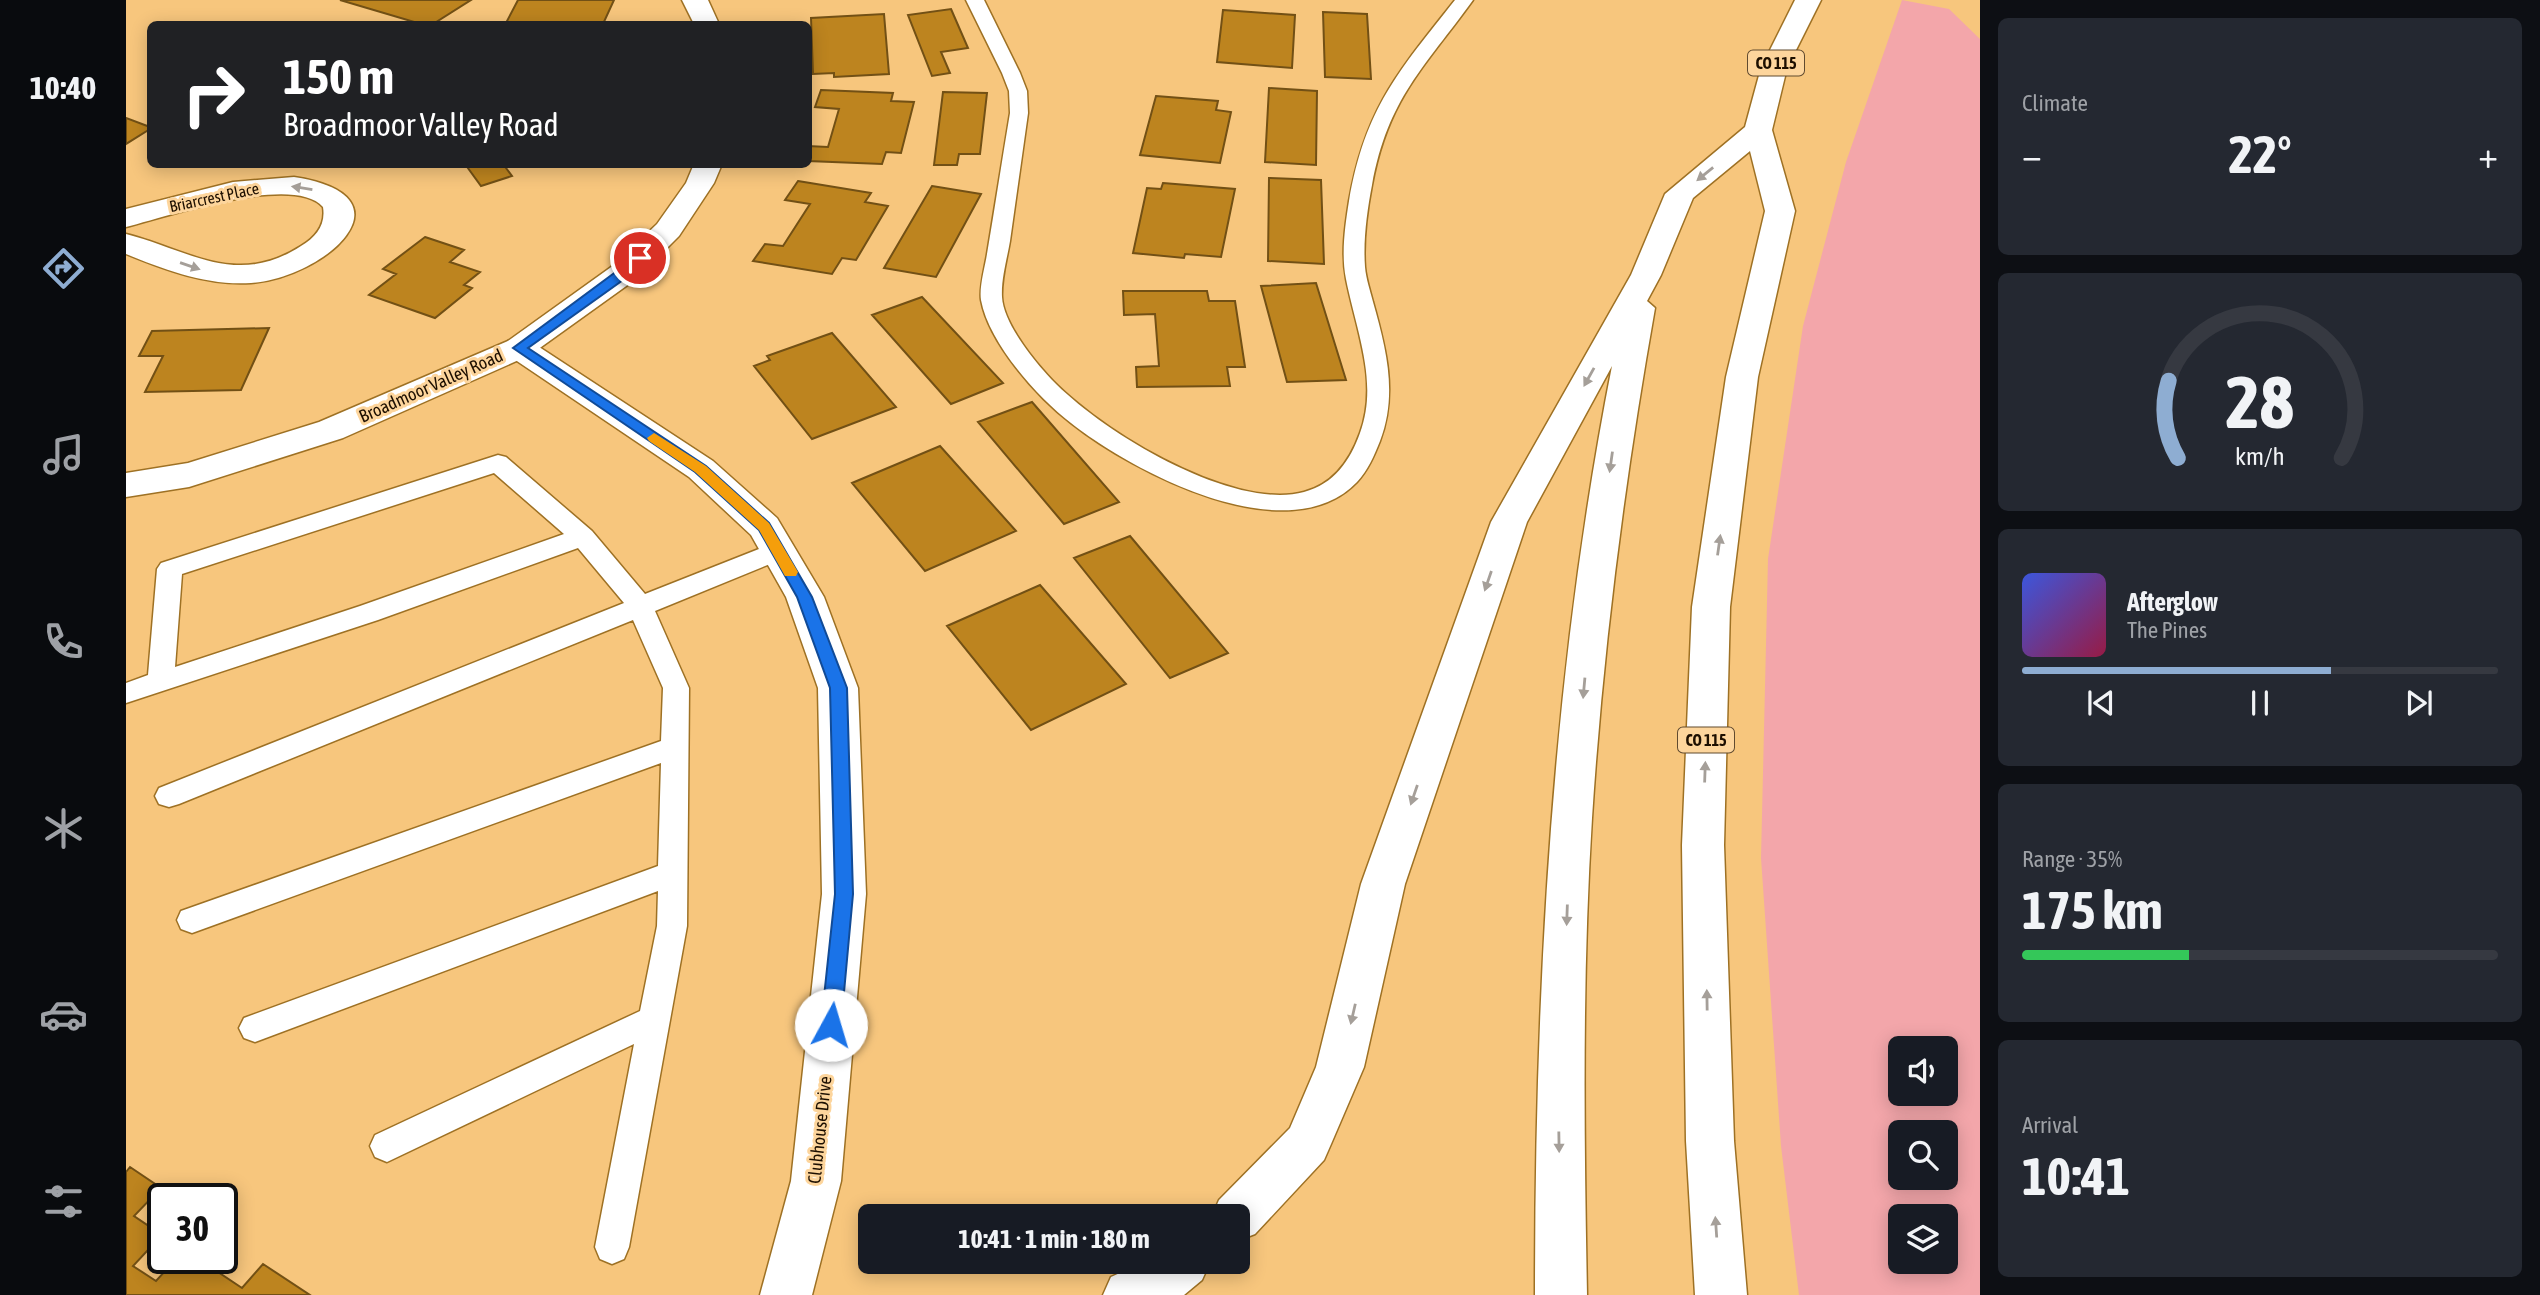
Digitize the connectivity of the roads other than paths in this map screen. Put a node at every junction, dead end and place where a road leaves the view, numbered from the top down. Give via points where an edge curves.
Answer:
1 (695, 0) edge
2 (975, 0) edge
3 (1464, 0) edge
4 (1808, 0) edge
5 (705, 21) edge
6 (1758, 130) junction
7 (706, 168) edge
8 (126, 218) edge
9 (126, 243) edge
10 (1646, 275) junction
11 (519, 348) junction
12 (126, 485) edge
13 (583, 537) junction
14 (779, 551) junction
15 (640, 605) junction
16 (161, 682) junction
17 (126, 693) edge
18 (675, 747) junction
19 (169, 796) dead end
20 (673, 873) junction
21 (192, 920) dead end
22 (654, 1019) junction
23 (255, 1028) dead end
24 (387, 1146) dead end
25 (1249, 1204) edge
26 (611, 1247) dead end
27 (1170, 1274) edge
28 (786, 1295) edge
29 (1129, 1295) edge
30 (1561, 1295) edge
31 (1721, 1295) edge

1 - 5 main road
2 - 3 lane via 1018,92 1019,113 991,298 998,323 1017,353 1062,404 1115,445 1222,491 1283,504 1313,499 1337,488 1363,456 1379,415 1380,382 1355,268 1361,185 1384,110
4 - 6 main road, CO 115 via 1774,68
6 -> 10 main road via 1680,194
31 -> 6 main road, CO 115 via 1710,1142 1703,845 1711,607 1742,377 1780,211
7 - 11 main road, Broadmoor Valley Road via 668,230 625,272
9 -> 8 main road, Briarcrest Place via 204,271 257,274 309,256 338,226 339,211 333,199 319,191 274,185 237,189
10 -> 25 main road via 1509,522 1383,884 1336,1078 1307,1144
10 -> 30 main road via 1596,569 1572,819 1559,1112
11 - 12 main road, Broadmoor Valley Road via 331,430 189,475
11 - 14 main road, Clubhouse Drive via 701,469 764,527
13 - 15 lane
13 - 16 lane
13 - 16 lane via 498,463 170,569
14 - 15 lane
14 - 28 main road, Clubhouse Drive via 805,597 838,688 844,894 816,1181
15 - 18 lane via 676,688
15 - 19 lane
16 - 17 lane
18 - 20 lane
18 - 21 lane
20 - 22 lane via 672,926
20 - 23 lane
22 - 24 lane
22 - 26 lane
27 - 29 main road

